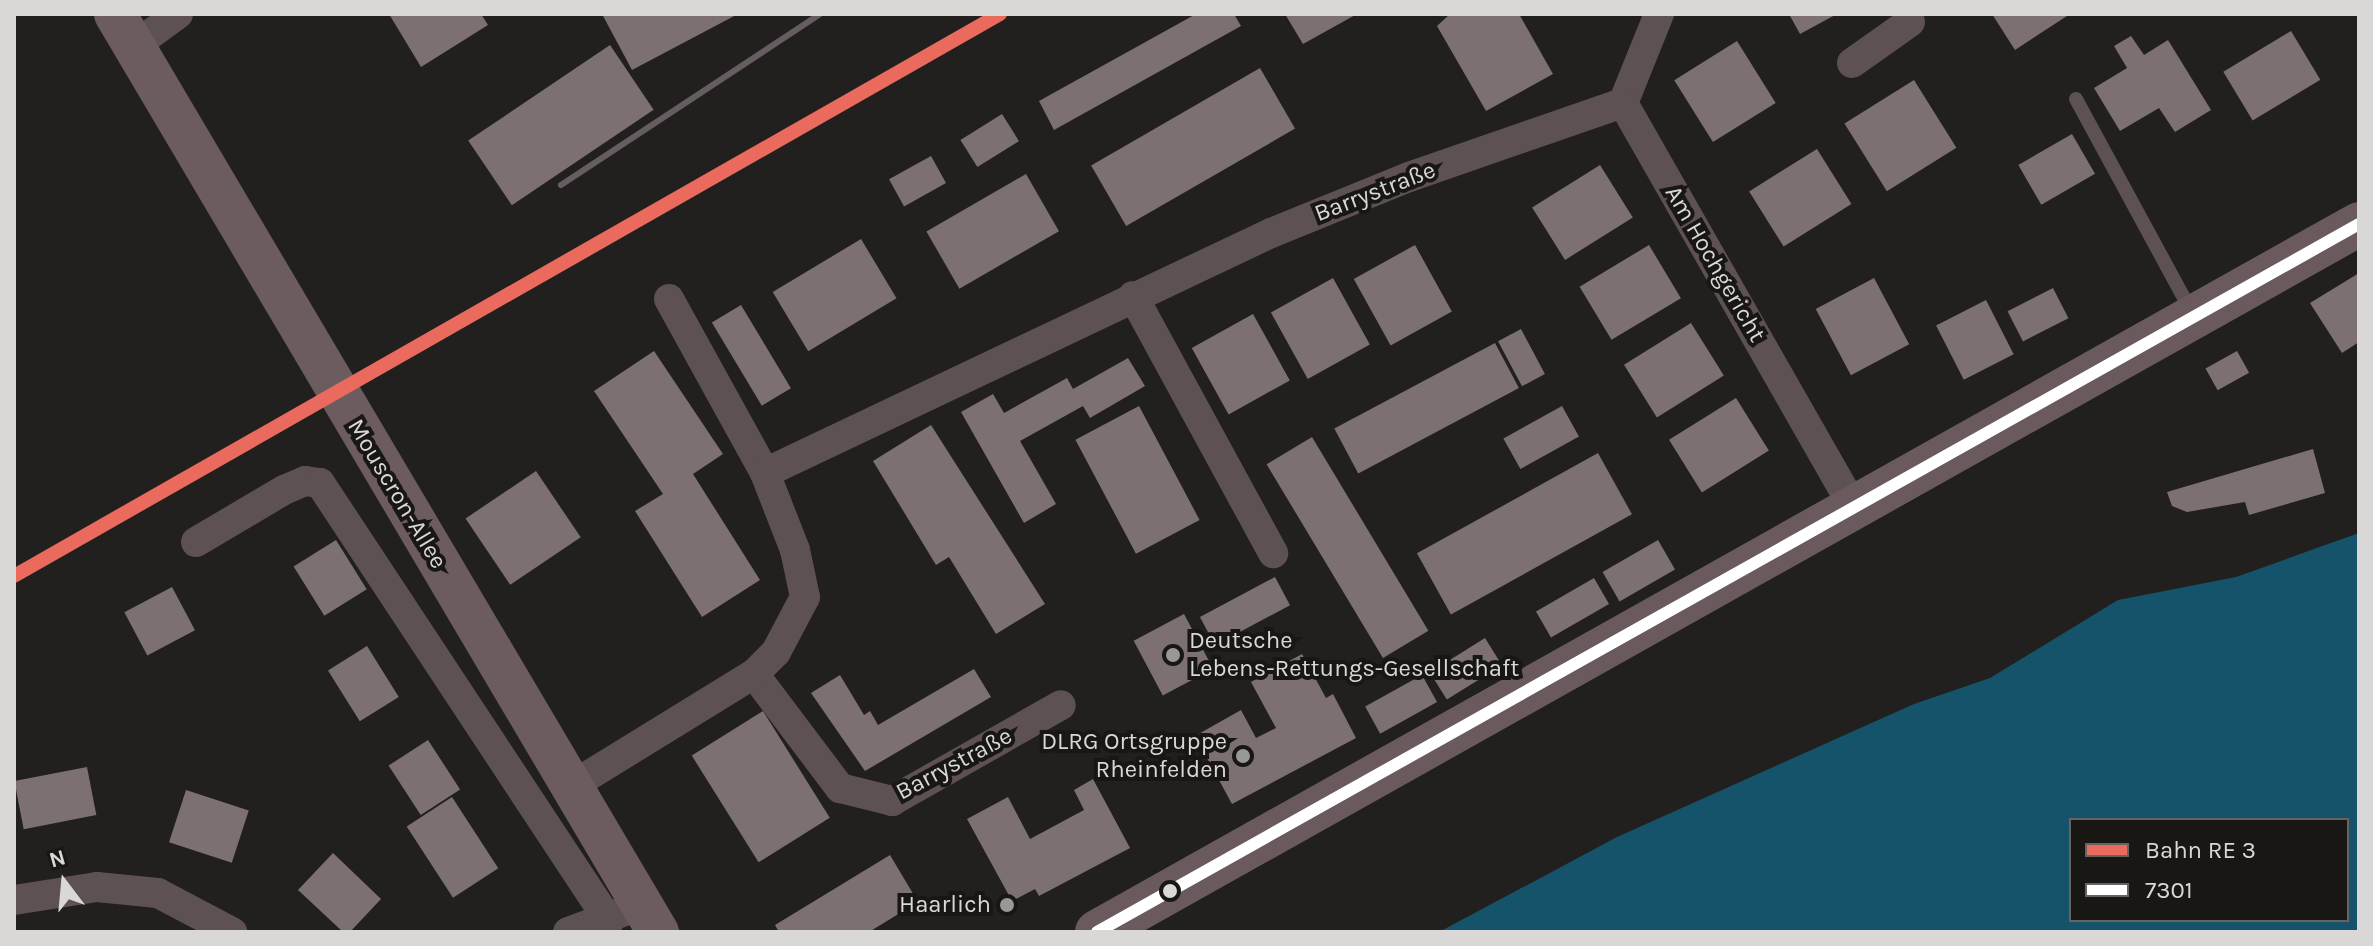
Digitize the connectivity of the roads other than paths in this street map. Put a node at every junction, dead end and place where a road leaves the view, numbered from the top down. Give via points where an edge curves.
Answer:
1 (178, 14) edge
2 (1659, 14) edge
3 (1913, 17) edge
4 (124, 30) edge
5 (1852, 63) dead end
6 (2076, 99) dead end
7 (1623, 103) junction
8 (2359, 224) edge
9 (1133, 296) junction
10 (669, 299) dead end
11 (2195, 317) junction
12 (765, 473) junction
13 (1855, 509) junction
14 (196, 542) dead end
15 (1273, 553) dead end
16 (754, 674) junction
17 (1061, 705) dead end
18 (570, 787) junction
19 (14, 900) edge
20 (636, 918) edge
21 (232, 932) edge
22 (568, 932) edge
23 (1097, 932) edge

1 - 4 street
2 - 7 street
3 - 5 street
4 - 18 street, Mouscron-Allee
6 - 11 lane
7 - 9 street, Barrystraße via 1409,177
7 - 13 street, Am Hochgericht
8 - 11 main road
9 - 12 street, Barrystraße
9 - 15 street
10 - 12 street
11 - 13 main road
12 - 16 street via 795,550 805,597 776,652
13 - 23 main road
14 - 20 street via 284,490 305,481 320,483
16 - 17 street, Barrystraße via 840,788 892,801
16 - 18 street
18 - 20 street, Mouscron-Allee
19 - 21 street via 97,887 158,893
20 - 22 street

